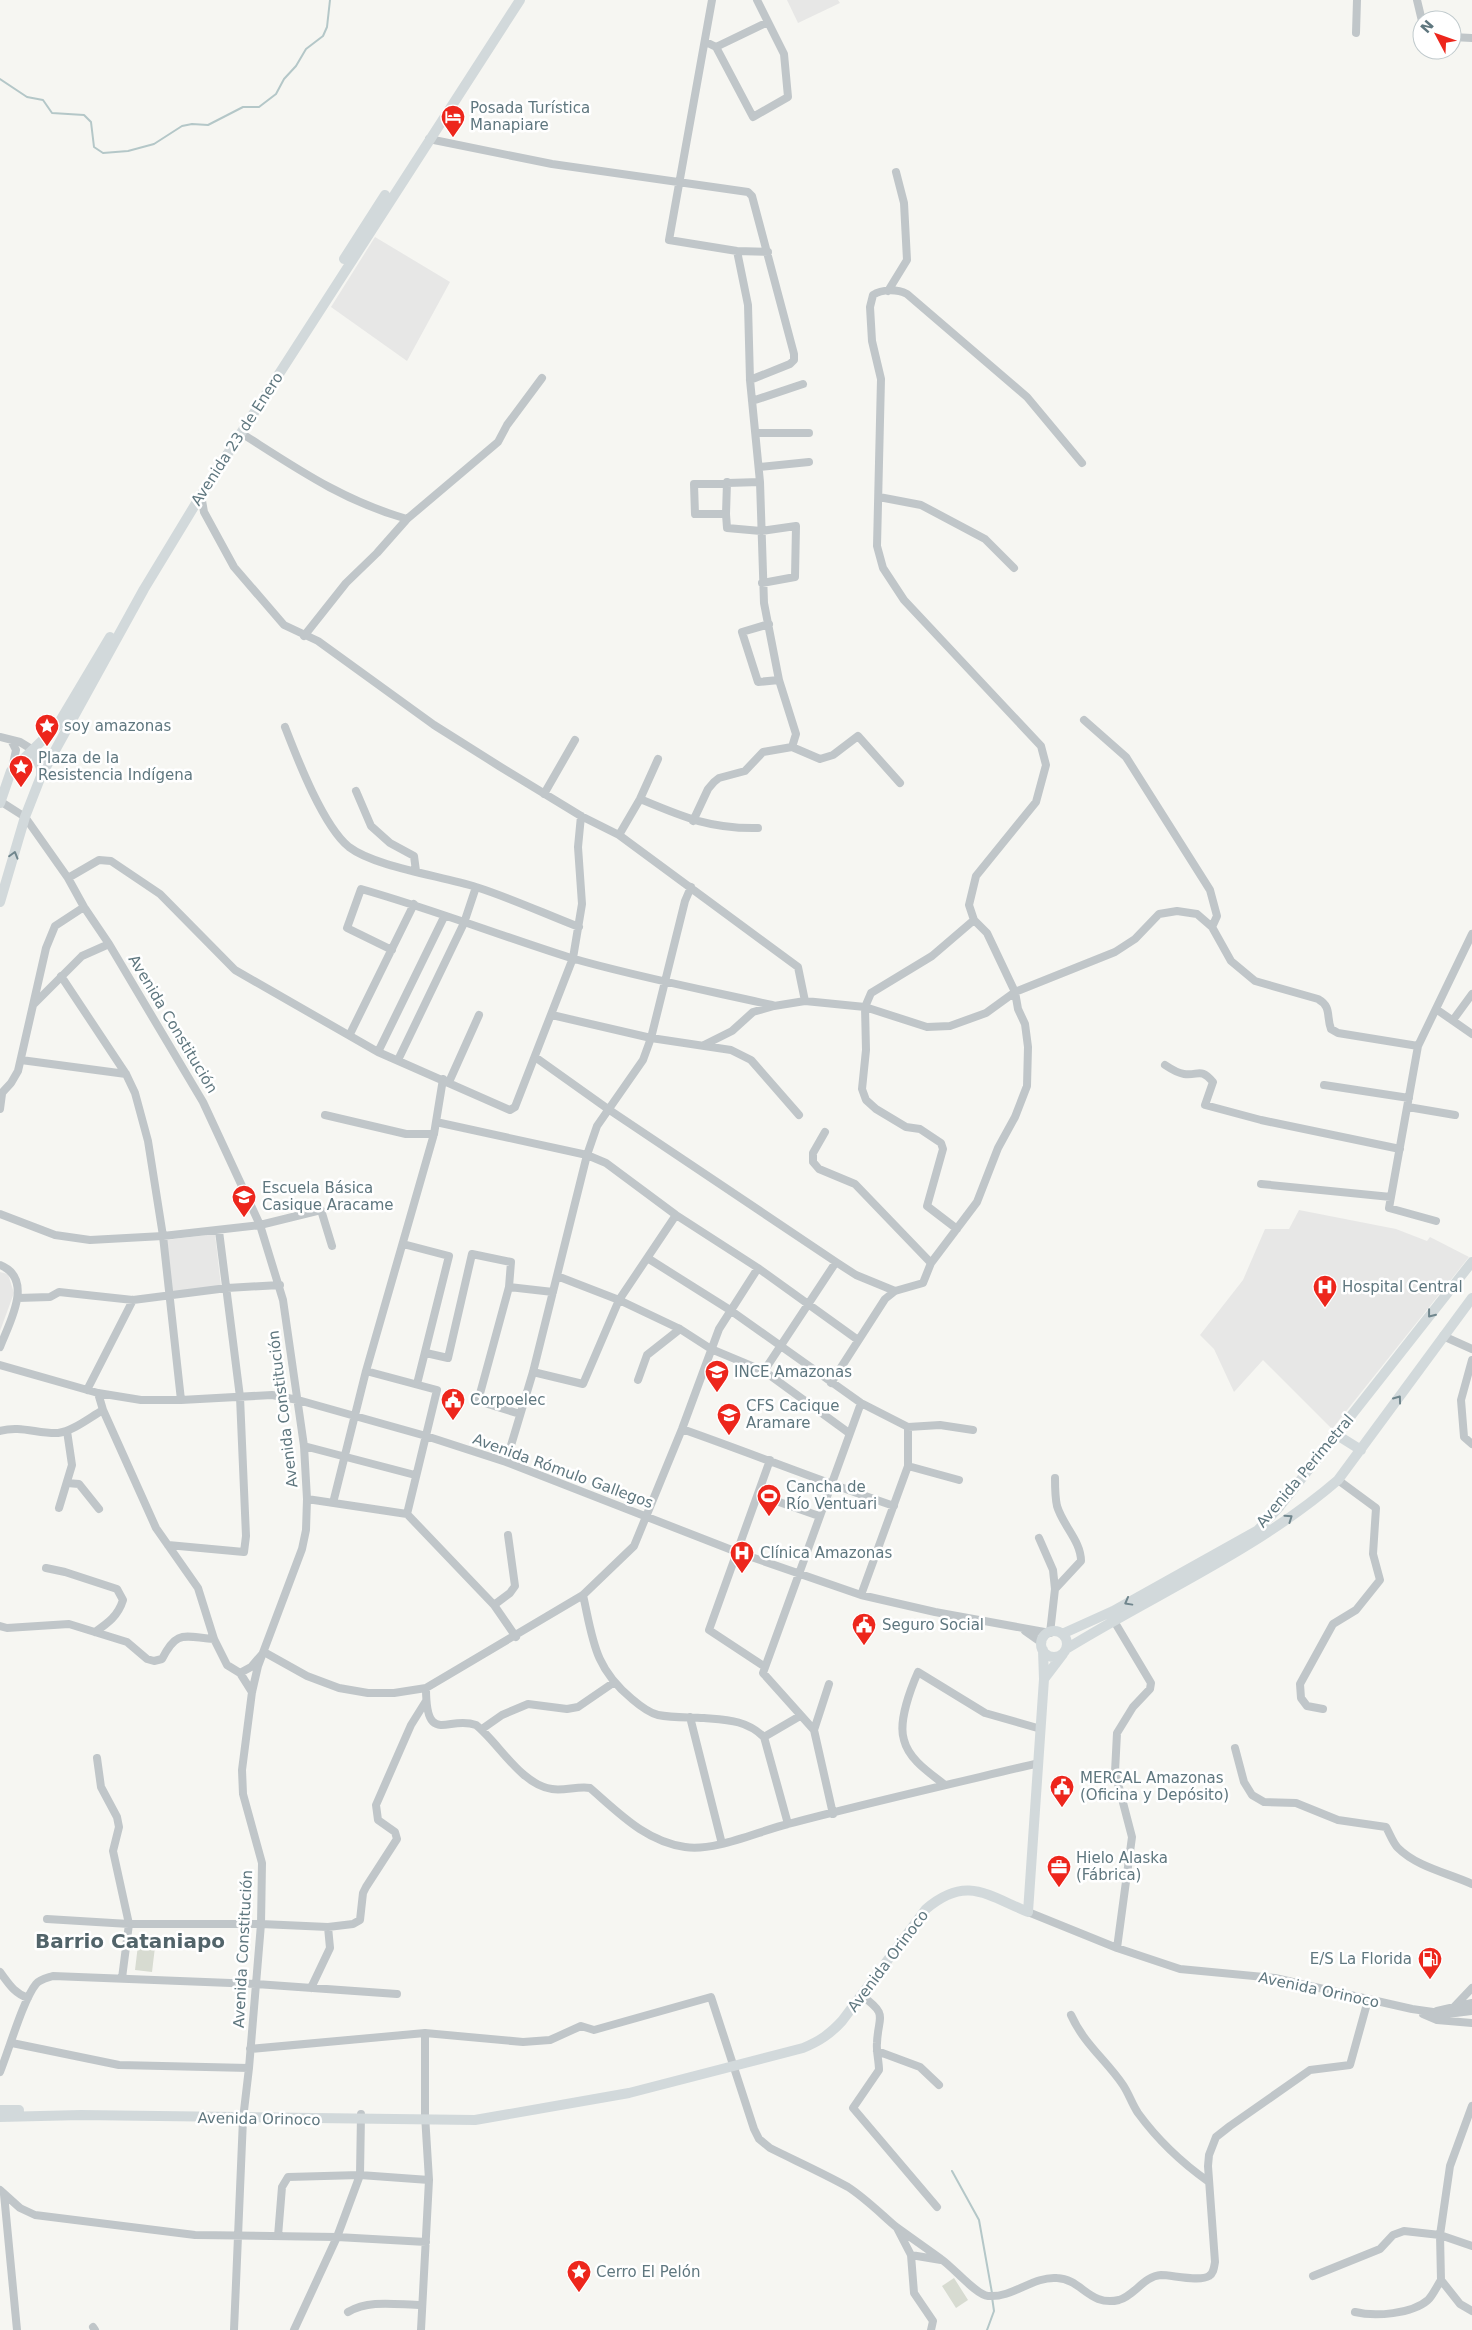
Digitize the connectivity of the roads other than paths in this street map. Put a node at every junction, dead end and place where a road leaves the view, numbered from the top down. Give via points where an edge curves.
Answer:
1 (513, 0) edge
2 (520, 0) edge
3 (712, 0) edge
4 (757, 0) edge
5 (1357, 0) edge
6 (768, 22) junction
7 (1356, 33) dead end
8 (706, 42) junction
9 (716, 47) junction
10 (429, 140) junction
11 (896, 172) dead end
12 (679, 182) junction
13 (737, 251) junction
14 (768, 252) junction
15 (888, 291) junction
16 (542, 378) dead end
17 (750, 380) junction
18 (803, 384) dead end
19 (752, 401) junction
20 (241, 433) junction
21 (756, 433) junction
22 (809, 433) dead end
23 (809, 462) dead end
24 (1082, 463) dead end
25 (759, 466) junction
26 (727, 482) junction
27 (760, 482) junction
28 (201, 495) junction
29 (879, 497) junction
30 (726, 514) junction
31 (407, 519) junction
32 (761, 531) junction
33 (1014, 568) dead end
34 (762, 583) junction
35 (769, 624) junction
36 (304, 636) junction
37 (779, 680) junction
38 (1084, 720) dead end
39 (285, 727) dead end
40 (0, 737) edge
41 (11, 740) junction
42 (575, 740) dead end
43 (792, 747) junction
44 (33, 750) junction
45 (658, 759) dead end
46 (21, 760) junction
47 (39, 762) junction
48 (11, 771) junction
49 (41, 776) junction
50 (900, 782) dead end
51 (356, 791) dead end
52 (544, 794) junction
53 (640, 799) junction
54 (0, 802) edge
55 (581, 816) junction
56 (25, 817) junction
57 (693, 821) junction
58 (758, 828) dead end
59 (618, 835) junction
60 (416, 871) junction
61 (68, 878) junction
62 (476, 887) junction
63 (691, 887) junction
64 (0, 902) edge
65 (414, 904) junction
66 (84, 907) junction
67 (444, 917) junction
68 (974, 920) junction
69 (464, 923) junction
70 (579, 927) junction
71 (1212, 927) junction
72 (1472, 934) edge
73 (109, 944) junction
74 (392, 950) junction
75 (573, 958) junction
76 (61, 976) junction
77 (664, 981) junction
78 (1015, 992) junction
79 (1472, 994) edge
80 (805, 1001) junction
81 (33, 1006) junction
82 (774, 1006) junction
83 (865, 1007) junction
84 (1436, 1009) junction
85 (479, 1015) dead end
86 (552, 1015) junction
87 (1454, 1020) junction
88 (350, 1034) junction
89 (1472, 1034) edge
90 (651, 1038) junction
91 (704, 1045) junction
92 (1418, 1046) junction
93 (378, 1052) junction
94 (535, 1057) junction
95 (21, 1060) junction
96 (398, 1060) junction
97 (1165, 1065) dead end
98 (126, 1074) junction
99 (446, 1081) junction
100 (1324, 1086) dead end
101 (1, 1095) edge
102 (1408, 1102) junction
103 (0, 1108) edge
104 (608, 1109) junction
105 (324, 1115) dead end
106 (799, 1115) dead end
107 (1455, 1115) dead end
108 (436, 1122) junction
109 (825, 1132) dead end
110 (434, 1134) junction
111 (1400, 1149) junction
112 (588, 1155) junction
113 (1261, 1184) dead end
114 (1391, 1197) junction
115 (0, 1214) edge
116 (676, 1215) junction
117 (1436, 1221) dead end
118 (260, 1225) junction
119 (957, 1229) junction
120 (219, 1230) junction
121 (163, 1236) junction
122 (403, 1244) junction
123 (332, 1246) dead end
124 (649, 1259) junction
125 (836, 1262) junction
126 (1472, 1262) edge
127 (932, 1263) junction
128 (0, 1265) edge
129 (758, 1268) junction
130 (557, 1276) junction
131 (280, 1285) junction
132 (509, 1287) junction
133 (227, 1288) junction
134 (895, 1291) junction
135 (553, 1292) junction
136 (170, 1294) junction
137 (18, 1298) junction
138 (1472, 1298) edge
139 (133, 1300) junction
140 (619, 1300) junction
141 (807, 1305) junction
142 (730, 1310) junction
143 (680, 1329) junction
144 (1443, 1336) junction
145 (858, 1340) junction
146 (782, 1345) junction
147 (0, 1347) edge
148 (711, 1348) junction
149 (1472, 1349) edge
150 (426, 1352) junction
151 (1472, 1360) edge
152 (0, 1365) edge
153 (366, 1371) junction
154 (764, 1371) junction
155 (533, 1372) junction
156 (638, 1380) dead end
157 (831, 1383) junction
158 (417, 1384) junction
159 (87, 1390) junction
160 (98, 1393) junction
161 (240, 1396) junction
162 (181, 1400) junction
163 (298, 1400) junction
164 (861, 1403) junction
165 (102, 1410) junction
166 (520, 1414) junction
167 (355, 1416) junction
168 (908, 1427) junction
169 (682, 1429) junction
170 (973, 1430) dead end
171 (0, 1431) edge
172 (67, 1431) junction
173 (849, 1433) junction
174 (1336, 1434) junction
175 (426, 1436) junction
176 (1472, 1444) edge
177 (304, 1446) junction
178 (1361, 1450) junction
179 (346, 1456) junction
180 (770, 1460) junction
181 (506, 1462) junction
182 (908, 1466) junction
183 (414, 1476) junction
184 (1054, 1478) dead end
185 (959, 1480) dead end
186 (1338, 1480) junction
187 (67, 1483) junction
188 (830, 1485) junction
189 (759, 1495) junction
190 (307, 1499) junction
191 (333, 1503) junction
192 (894, 1506) junction
193 (59, 1508) dead end
194 (99, 1509) dead end
195 (407, 1514) junction
196 (646, 1516) junction
197 (818, 1516) junction
198 (508, 1535) dead end
199 (1039, 1538) dead end
200 (168, 1545) junction
201 (737, 1552) junction
202 (46, 1568) dead end
203 (797, 1574) junction
204 (1055, 1589) junction
205 (583, 1595) junction
206 (861, 1595) junction
207 (494, 1605) junction
208 (1114, 1621) junction
209 (0, 1626) edge
210 (1022, 1629) junction
211 (95, 1632) junction
212 (1050, 1632) junction
213 (1062, 1634) junction
214 (516, 1637) junction
215 (214, 1639) junction
216 (1042, 1646) junction
217 (1065, 1651) junction
218 (264, 1652) junction
219 (765, 1667) junction
220 (240, 1673) junction
221 (1044, 1679) junction
222 (613, 1683) junction
223 (829, 1684) dead end
224 (426, 1688) junction
225 (252, 1692) junction
226 (426, 1701) junction
227 (1323, 1708) dead end
228 (800, 1716) junction
229 (690, 1717) junction
230 (1041, 1729) junction
231 (482, 1730) junction
232 (814, 1730) junction
233 (764, 1737) junction
234 (1235, 1748) dead end
235 (97, 1758) dead end
236 (1039, 1763) junction
237 (945, 1785) junction
238 (833, 1814) junction
239 (788, 1824) junction
240 (722, 1844) junction
241 (1472, 1884) edge
242 (1028, 1912) junction
243 (47, 1919) dead end
244 (129, 1924) junction
245 (261, 1924) junction
246 (328, 1927) junction
247 (1117, 1948) junction
248 (0, 1972) edge
249 (122, 1978) junction
250 (256, 1984) junction
251 (311, 1988) junction
252 (1472, 1988) edge
253 (397, 1994) dead end
254 (862, 1996) junction
255 (28, 1998) junction
256 (1368, 2000) junction
257 (1472, 2004) edge
258 (1455, 2006) junction
259 (1412, 2009) junction
260 (1472, 2011) edge
261 (1432, 2012) junction
262 (1447, 2014) junction
263 (1071, 2015) dead end
264 (1472, 2023) edge
265 (425, 2033) junction
266 (12, 2043) junction
267 (250, 2049) junction
268 (878, 2051) junction
269 (733, 2066) junction
270 (249, 2068) junction
271 (0, 2072) edge
272 (939, 2085) dead end
273 (1472, 2106) edge
274 (0, 2110) edge
275 (243, 2116) junction
276 (0, 2117) edge
277 (361, 2117) junction
278 (426, 2118) junction
279 (360, 2175) junction
280 (429, 2180) junction
281 (1209, 2182) junction
282 (2, 2192) edge
283 (937, 2207) dead end
284 (896, 2227) junction
285 (1440, 2235) junction
286 (237, 2236) junction
287 (278, 2236) junction
288 (337, 2237) junction
289 (426, 2242) junction
290 (1472, 2246) edge
291 (911, 2255) junction
292 (944, 2261) junction
293 (1313, 2276) dead end
294 (1441, 2280) junction
295 (422, 2305) junction
296 (1472, 2311) edge
297 (348, 2312) dead end
298 (1355, 2312) dead end
299 (17, 2330) edge
300 (234, 2330) edge
301 (294, 2330) edge
302 (421, 2330) edge
303 (931, 2330) edge

1 - 44 main road, Avenida 23 de Enero via 199,488 57,726
2 - 10 main road, Avenida 23 de Enero
3 - 8 street
4 - 6 street
5 - 7 street
6 - 9 street
6 - 9 street via 784,54 788,97 753,117
8 - 9 street
8 - 12 street
10 - 12 street via 552,164
10 - 20 main road, Avenida 23 de Enero
11 - 15 street via 904,203 907,260
12 - 13 street via 669,240
12 - 14 street via 748,192 752,196
13 - 14 street
13 - 17 street via 748,305
14 - 17 street via 794,360
15 - 24 street via 900,290 907,294 1027,397
15 - 29 street via 880,290 873,295 870,306 872,341 881,379
16 - 31 street via 498,442
17 - 19 street
18 - 19 street
19 - 21 street
20 - 28 main road, Avenida 23 de Enero
20 - 31 street via 330,490
21 - 22 street
21 - 25 street
23 - 25 street
25 - 27 street
26 - 27 street
26 - 30 street
26 - 30 street via 694,484 695,514
27 - 32 street
28 - 36 street via 204,512 234,567 274,616
28 - 49 main road, Avenida 23 de Enero via 144,589
29 - 33 street via 921,505 985,538
29 - 68 street via 878,546 891,584 1041,746 1046,764 1036,802 976,876 969,905
30 - 32 street via 727,528
31 - 36 street via 346,583
32 - 34 street
32 - 34 street via 796,526 795,577
34 - 35 street
35 - 37 street
35 - 37 street via 742,632 758,682
36 - 52 street via 318,642 434,725
37 - 43 street via 796,734
38 - 71 street via 1126,756 1210,890 1217,916
39 - 60 street via 296,756 332,826 349,847 370,859
40 - 41 street
41 - 44 street
41 - 48 street via 16,750
42 - 52 street
43 - 50 street via 820,759 858,736
43 - 57 street via 763,752 745,771 719,778 708,789
44 - 46 main road, Avenida 23 de Enero
44 - 47 main road
45 - 53 street
46 - 47 main road via 30,757
46 - 48 main road, Avenida 23 de Enero
47 - 49 main road
48 - 54 main road, Avenida 23 de Enero
49 - 56 main road, Avenida 23 de Enero
51 - 60 street via 371,826 414,856
52 - 55 street
53 - 57 street
53 - 59 street
54 - 56 street, Avenida Constitución
55 - 59 street
55 - 70 street via 578,847 582,904
56 - 61 street, Avenida Constitución
64 -> 56 main road, Avenida 23 de Enero
57 - 58 street via 730,829
59 - 63 street
60 - 62 street
61 - 66 street, Avenida Constitución
61 - 88 street via 99,860 111,861 160,894 235,970
62 - 69 street
62 - 70 street
63 - 77 street via 684,901
63 - 80 street via 798,967
65 - 67 street
65 - 74 street
65 - 74 street via 361,889 347,928
66 - 73 street, Avenida Constitución
66 - 81 street via 55,926 46,948
67 - 69 street
67 - 93 street
68 - 78 street via 987,934
68 - 83 street via 932,956 871,993
69 - 75 street
69 - 96 street
70 - 75 street
71 - 78 street via 1197,914 1178,911 1159,914 1135,939 1115,952
71 - 92 street via 1231,961 1255,980 1325,1003 1329,1009 1331,1029 1338,1033
72 - 84 street
73 - 76 street via 82,956
73 - 118 street, Avenida Constitución via 203,1102
74 - 88 street
75 - 77 street
75 - 86 street
76 - 81 street
76 - 98 street
77 - 82 street
77 - 90 street
78 - 83 street via 986,1013 950,1026 927,1027
78 - 119 street via 1028,1047 1027,1086 977,1202
79 - 87 street
80 - 82 street
80 - 83 street
81 - 95 street
82 - 91 street via 754,1012 732,1031
83 - 119 street via 866,1050 862,1089 866,1100 906,1127 920,1129 941,1143 943,1149 927,1206
84 - 87 street
84 - 92 street
85 - 99 street
86 - 90 street
86 - 94 street
87 - 89 street
88 - 93 street
90 - 91 street
90 - 104 street via 643,1060
91 - 106 street via 730,1050 751,1060
92 - 102 street
93 - 96 street
94 - 99 street via 515,1107 510,1110
94 - 104 street
95 - 98 street
95 - 101 street
96 - 99 street
97 - 111 street via 1186,1074 1206,1074 1213,1082 1205,1105
98 - 121 street via 135,1093 148,1141
99 - 108 street
100 - 102 street
101 - 103 street
102 - 107 street
102 - 111 street
104 - 112 street via 597,1126
104 - 125 street
105 - 110 street via 396,1132
108 - 110 street
108 - 112 street
109 - 127 street via 813,1153 813,1162 819,1169 855,1184
110 - 122 street
111 - 114 street
112 - 116 street via 606,1163
112 - 130 street
113 - 114 street
114 - 117 street via 1389,1208
115 - 121 street via 66,1237 90,1240
116 - 124 street
116 - 129 street
118 - 120 street
118 - 123 street via 321,1210
118 - 131 street, Avenida Constitución
119 - 127 street
120 - 121 street
120 - 133 street
121 - 136 street
122 - 150 street via 449,1256
122 - 153 street
124 - 140 street
124 - 142 street
125 - 134 street via 856,1275
125 - 141 street
126 -> 174 main road, Avenida Perimetral
127 - 134 street via 923,1283
128 - 137 street via 8,1268 16,1278
129 - 141 street
129 - 142 street
130 - 135 street
130 - 140 street
131 - 133 street
131 - 163 street, Avenida Constitución
132 - 135 street
132 - 150 street via 511,1262 472,1254 448,1358
132 - 166 street via 478,1401
133 - 136 street
133 - 161 street
134 - 145 street via 885,1299
135 - 155 street
136 - 139 street
136 - 162 street
137 - 139 street via 50,1297 59,1292
137 - 147 street
138 - 144 main road, Avenida Perimetral
139 - 159 street
140 - 143 street
140 - 155 street via 583,1384
141 - 145 street
141 - 146 street
142 - 146 street
142 - 148 street
143 - 148 street
143 - 156 street via 648,1355
144 - 149 street
178 -> 144 main road, Avenida Perimetral
145 - 157 street
146 - 154 street
146 - 157 street
148 - 154 street
148 - 169 street
150 - 158 street
151 - 176 street via 1461,1400 1464,1437
152 - 159 street, Avenida Rómulo Gallegos
153 - 158 street
153 - 167 street
154 - 173 street
155 - 166 street
157 - 164 street
158 - 175 street via 437,1390
159 - 160 street, Avenida Rómulo Gallegos
160 - 162 street, Avenida Rómulo Gallegos via 141,1400
160 - 165 street
161 - 162 street, Avenida Rómulo Gallegos
161 - 163 street, Avenida Rómulo Gallegos via 272,1395
161 - 200 street via 244,1552
163 - 167 street, Avenida Rómulo Gallegos
163 - 177 street, Avenida Constitución
164 - 168 street
164 - 173 street
165 - 172 street
165 - 200 street via 156,1528
166 - 181 street
167 - 175 street, Avenida Rómulo Gallegos
167 - 179 street
168 - 170 street via 940,1425
168 - 182 street
169 - 180 street
169 - 196 street
171 - 172 street via 28,1428 56,1433
172 - 187 street via 72,1465
173 - 188 street
174 - 178 main road
174 -> 213 main road, Avenida Perimetral via 1258,1530 1113,1611
175 - 181 street, Avenida Rómulo Gallegos
175 - 183 street
177 - 179 street
177 - 190 street, Avenida Constitución
178 - 186 main road, Avenida Perimetral
179 - 183 street
179 - 191 street
180 - 188 street
180 - 189 street
181 - 196 street, Avenida Rómulo Gallegos
182 - 185 street
182 - 192 street
183 - 195 street
184 - 204 street via 1057,1505 1081,1550 1081,1561
208 -> 186 main road, Avenida Perimetral via 1258,1539
186 - 227 street via 1376,1508 1373,1554 1380,1580 1356,1610 1333,1624 1300,1684 1301,1698 1307,1706
187 - 193 street
187 - 194 street via 79,1484
188 - 192 street
188 - 197 street
189 - 197 street
189 - 201 street
190 - 191 street
190 - 218 street, Avenida Constitución via 302,1549
191 - 195 street
192 - 206 street
195 - 207 street
196 - 201 street, Avenida Rómulo Gallegos
196 - 205 street via 634,1546
197 - 203 street
198 - 207 street via 515,1586
199 - 204 street via 1053,1570
200 - 215 street via 198,1588
201 - 203 street, Avenida Rómulo Gallegos
201 - 219 street via 709,1630
202 - 211 street via 117,1589 123,1600 120,1611
203 - 206 street, Avenida Rómulo Gallegos
203 - 219 street
204 - 212 street
205 - 214 street
205 - 222 street via 594,1646
206 - 210 street, Avenida Rómulo Gallegos
207 - 214 street
208 - 217 main road, Avenida Perimetral
208 - 247 street via 1151,1683 1117,1734 1116,1772 1132,1837
209 - 211 street via 69,1624
210 - 212 street, Avenida Rómulo Gallegos
210 - 216 street, Avenida Rómulo Gallegos
211 - 215 street via 127,1642 154,1661 162,1659 174,1639
212 - 213 main road
212 - 216 main road
213 - 217 main road via 1067,1644
214 - 224 street
215 - 220 street via 227,1665
216 - 217 main road via 1053,1657
216 - 221 main road
217 - 221 main road
218 - 220 street via 251,1667
218 - 224 street via 307,1676 339,1688 377,1693
218 - 225 street, Avenida Constitución
219 - 228 street via 763,1673
220 - 225 street
221 - 230 main road
222 - 229 street via 634,1701 657,1714
222 - 231 street via 578,1707 567,1709 528,1704 502,1715
223 - 232 street
224 - 226 street
225 - 245 street, Avenida Constitución via 242,1770 243,1794 262,1863
226 - 231 street via 435,1724 442,1727 468,1722
226 - 246 street via 411,1724 376,1805 378,1820 394,1832 397,1840 366,1887 360,1920
228 - 232 street
228 - 233 street
229 - 233 street via 736,1720
229 - 240 street
230 - 236 main road
230 - 237 street via 985,1713 918,1672 908,1697 903,1740 919,1764
231 - 240 street via 508,1760 539,1784 552,1790 590,1788 639,1831 659,1840 686,1848
232 - 238 street
233 - 239 street
234 - 241 street via 1244,1782 1252,1795 1264,1802 1296,1803 1338,1820 1386,1827 1398,1847 1407,1854 1437,1871
235 - 244 street via 101,1787 119,1827 114,1851
236 - 237 street
236 - 242 main road
237 - 238 street
238 - 239 street
239 - 240 street
242 - 247 street, Avenida Orinoco
242 - 254 main road, Avenida Orinoco via 970,1889 946,1894 926,1909
243 - 244 street
244 - 245 street
244 - 249 street
245 - 246 street
245 - 250 street, Avenida Constitución
246 - 251 street via 330,1948
247 - 256 street, Avenida Orinoco via 1180,1969 1275,1978
248 - 255 street via 19,1995
249 - 250 street
249 - 255 street via 43,1978
250 - 251 street
250 - 267 street, Avenida Constitución
251 - 253 street
252 - 258 street
254 - 268 street via 874,2004 882,2019 876,2043
254 - 269 main road, Avenida Orinoco via 832,2031 817,2042
255 - 266 street
256 - 259 street, Avenida Orinoco
256 - 281 street via 1350,2065 1310,2070 1216,2137 1209,2155
257 - 258 street, Avenida Orinoco
258 - 261 street, Avenida Orinoco
258 - 262 street
259 - 261 street, Avenida Orinoco
259 - 264 street via 1437,2020
260 - 262 street, Avenida Orinoco
261 - 262 street, Avenida Orinoco
263 - 281 street via 1078,2031 1124,2086 1152,2131
265 - 267 street
265 - 269 street via 523,2042 550,2040 581,2026 594,2030 710,1997
265 - 278 street
266 - 270 street via 119,2065
266 - 271 street
267 - 270 street, Avenida Constitución
268 - 272 street via 920,2067
268 - 283 street via 878,2075 853,2108
269 - 278 main road, Avenida Orinoco via 629,2092 518,2113 475,2120
269 - 284 street via 759,2139 770,2148 849,2188
270 - 275 street, Avenida Constitución
273 - 285 street via 1450,2166
274 - 275 main road, Avenida Orinoco
275 - 276 main road, Avenida Orinoco
275 - 277 main road, Avenida Orinoco
275 - 286 street, Avenida Constitución
277 - 278 main road, Avenida Orinoco
277 - 279 street
278 - 280 street
279 - 280 street
279 - 287 street via 288,2177 282,2187
279 - 288 street
280 - 289 street
281 - 292 street via 1215,2262 1209,2277 1159,2275 1120,2300 1110,2301 1099,2301 1067,2280 1057,2278 989,2296 980,2294
282 - 286 street via 20,2208 35,2215 195,2235
282 - 299 street
284 - 291 street
284 - 292 street
285 - 290 street
285 - 293 street via 1404,2231 1393,2234 1380,2250
285 - 294 street
286 - 287 street
286 - 300 street, Avenida Constitución
287 - 288 street
288 - 289 street
288 - 301 street
289 - 295 street
291 - 292 street
291 - 303 street via 914,2293 933,2321
294 - 296 street via 1460,2304
294 - 298 street via 1427,2300 1404,2310 1372,2316
295 - 297 street via 369,2304
295 - 302 street

